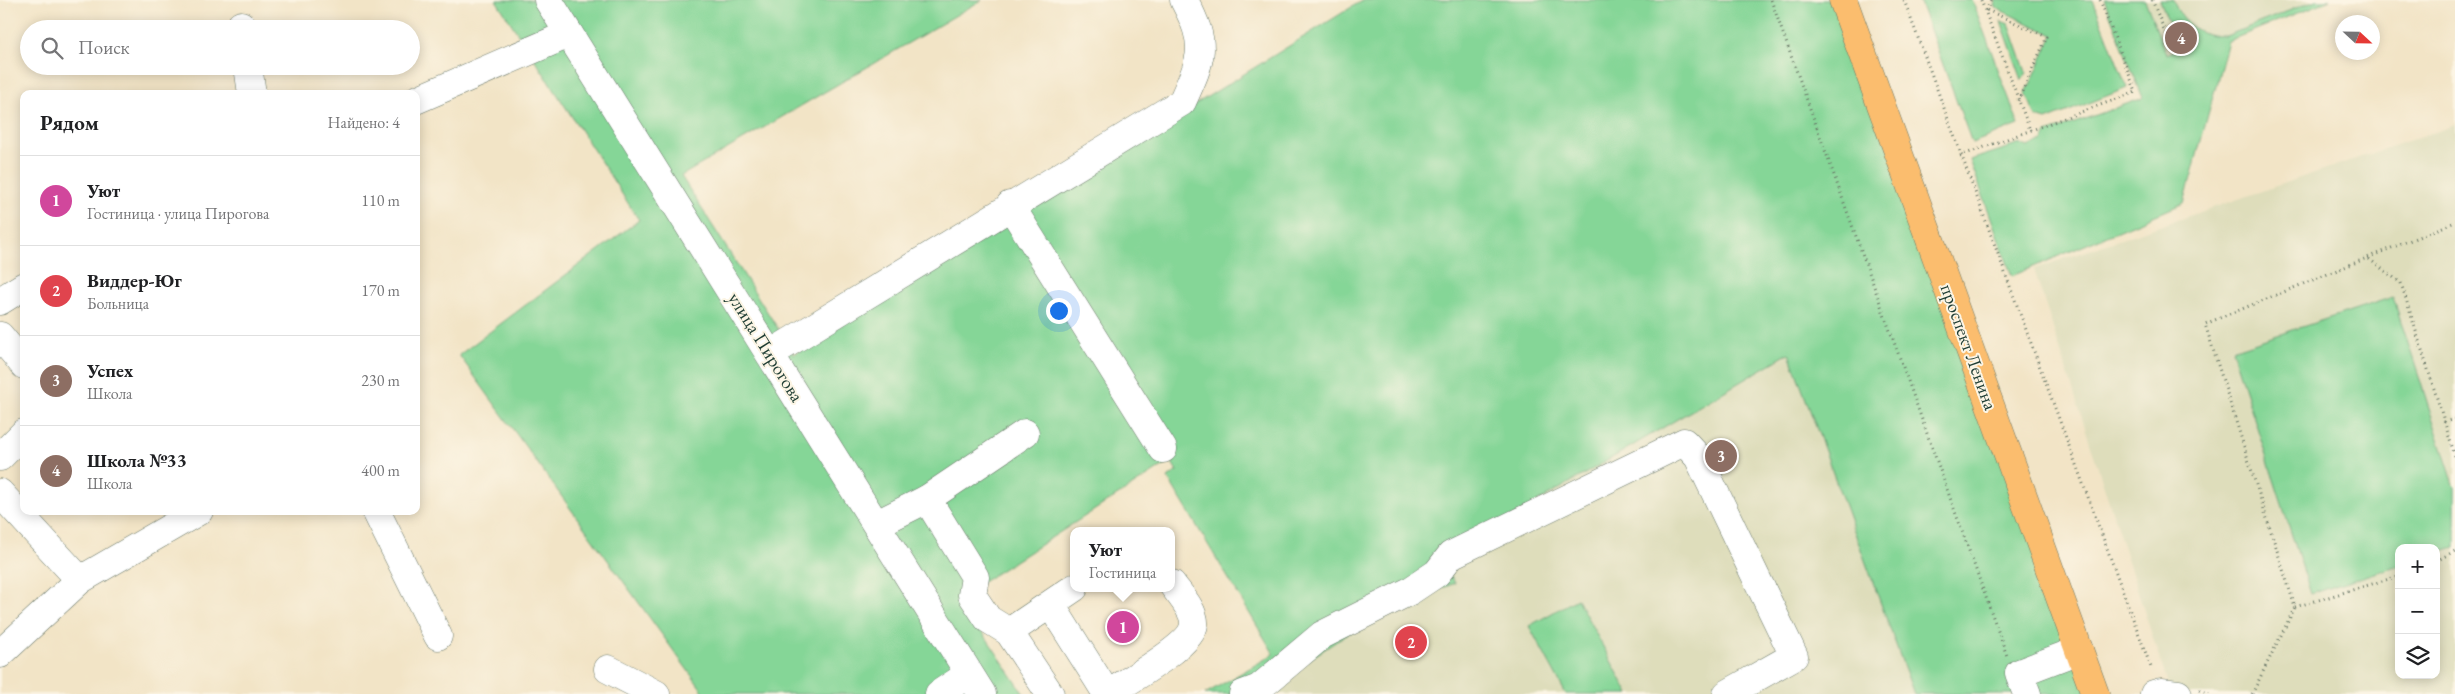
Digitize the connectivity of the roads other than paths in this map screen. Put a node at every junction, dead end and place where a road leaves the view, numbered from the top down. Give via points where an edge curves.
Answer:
1 (548, 0) edge
2 (1184, 0) edge
3 (1843, 0) edge
4 (569, 34) junction
5 (249, 75) edge
6 (251, 90) edge
7 (420, 98) edge
8 (1010, 205) junction
9 (20, 288) edge
10 (0, 301) edge
11 (0, 336) edge
12 (770, 354) junction
13 (20, 359) edge
14 (1026, 433) dead end
15 (20, 436) edge
16 (1164, 449) dead end
17 (0, 456) edge
18 (0, 493) edge
19 (927, 499) junction
20 (20, 515) edge
21 (20, 515) edge
22 (192, 515) edge
23 (378, 515) edge
24 (877, 524) junction
25 (80, 580) junction
26 (1175, 589) edge
27 (1070, 591) edge
28 (1051, 605) junction
29 (1009, 632) junction
30 (438, 636) dead end
31 (2079, 650) junction
32 (0, 654) edge
33 (608, 669) dead end
34 (976, 684) edge
35 (1256, 692) edge
36 (656, 694) edge
37 (939, 694) edge
38 (1050, 694) edge
39 (1108, 694) edge
40 (1727, 694) edge
41 (2027, 694) edge
42 (2095, 694) edge

1 - 4 street, улица Пирогова
2 - 8 street via 1202,41 1199,66 1182,102
3 - 31 main road, проспект Ленина
4 - 7 street
4 - 12 street, улица Пирогова
5 - 6 street
8 - 12 street
8 - 16 street
9 - 10 street
11 - 13 street
12 - 24 street, улица Пирогова
14 - 19 street
15 - 17 street
18 - 21 street
19 - 24 street
19 - 29 street via 975,577 972,595 988,619
20 - 25 street
22 - 25 street
23 - 30 street
24 - 34 street, улица Пирогова
25 - 32 street
26 - 39 street via 1190,612 1194,623 1192,631 1182,644
27 - 28 street
28 - 29 street
28 - 39 street
29 - 38 street
31 - 41 street via 2020,673
31 - 42 main road, проспект Ленина
33 - 36 street
34 - 37 street
35 - 40 street via 1322,635 1410,591 1437,573 1451,555 1684,442 1698,457 1794,656

